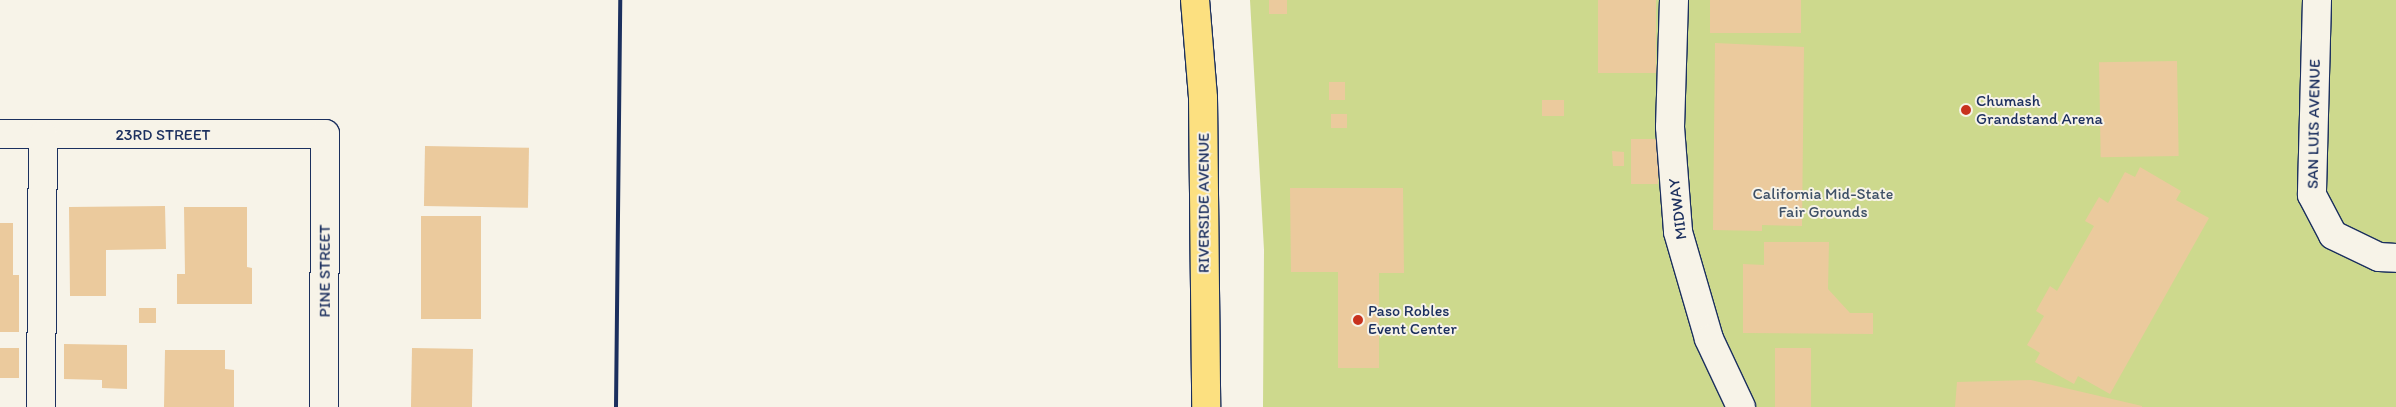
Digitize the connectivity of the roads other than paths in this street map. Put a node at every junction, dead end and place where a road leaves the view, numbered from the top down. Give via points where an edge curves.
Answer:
1 (1195, 0) edge
2 (1674, 0) edge
3 (2317, 0) edge
4 (0, 134) edge
5 (326, 134) joint
6 (43, 135) junction
7 (2396, 258) edge
8 (42, 407) edge
9 (324, 407) edge
10 (1206, 407) edge
11 (1741, 407) edge

1 - 10 main road, RIVERSIDE AVENUE via 1204,98
2 - 11 street, MIDWAY via 1670,127 1678,232 1708,339
3 - 7 street, SAN LUIS AVENUE via 2312,195 2333,236 2379,258
4 - 6 street, 23RD STREET
5 - 6 street, 23RD STREET
5 - 9 street, PINE STREET
6 - 8 street

